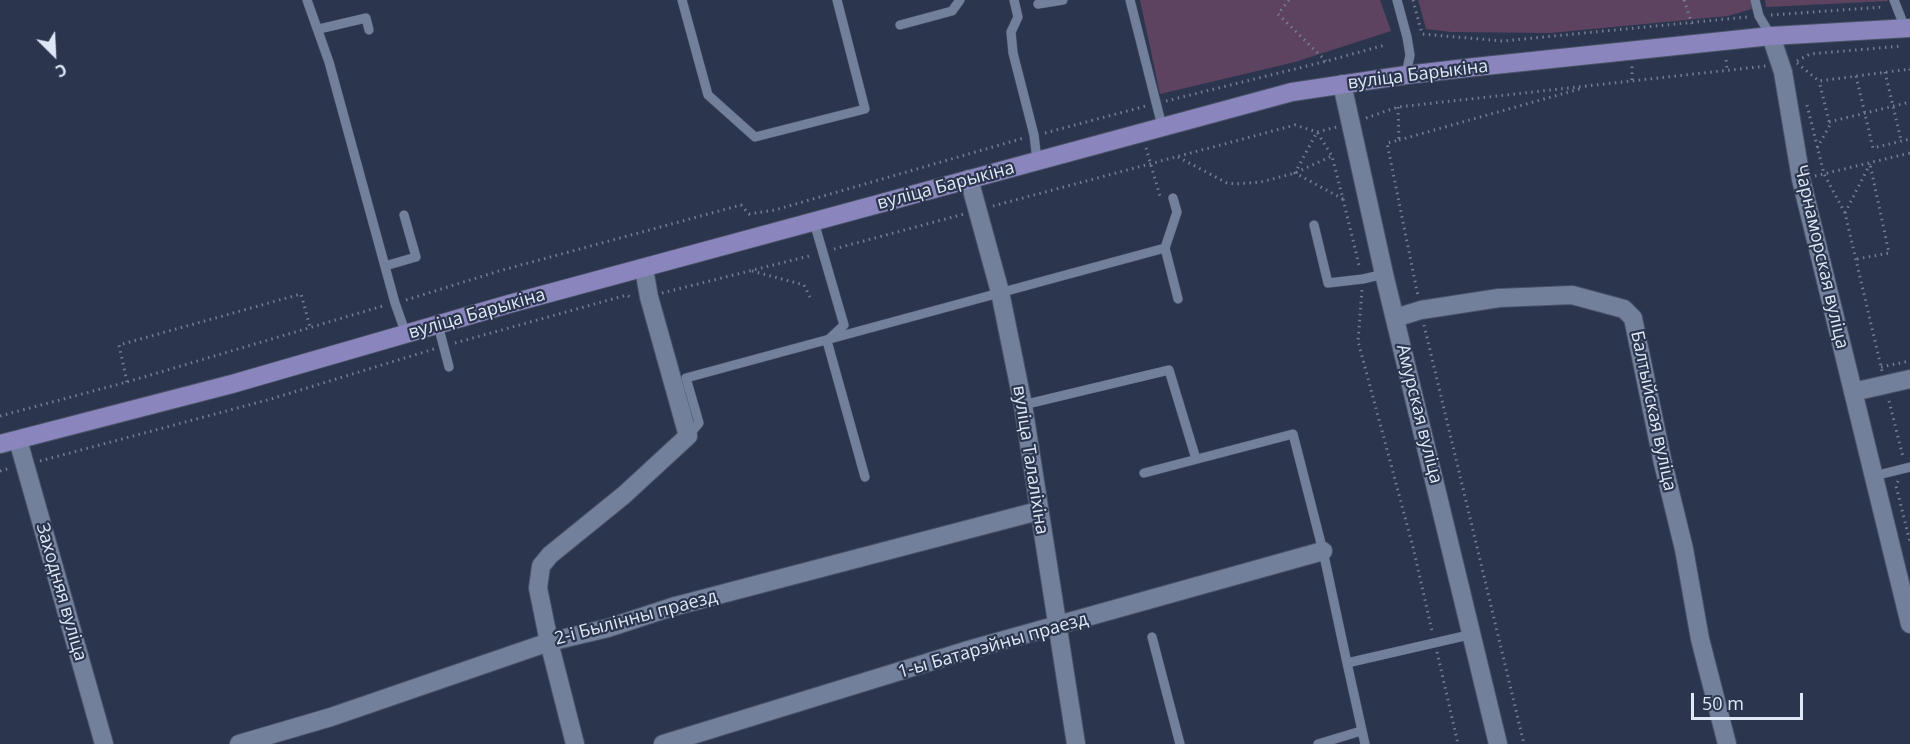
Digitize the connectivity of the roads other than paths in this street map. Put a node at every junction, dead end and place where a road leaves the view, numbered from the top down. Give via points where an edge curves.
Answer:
1 (307, 0) edge
2 (682, 0) edge
3 (837, 0) edge
4 (960, 0) edge
5 (1014, 0) edge
6 (1063, 0) edge
7 (1130, 0) edge
8 (1397, 0) edge
9 (1755, 0) edge
10 (1895, 3) edge
11 (1038, 4) dead end
12 (900, 25) dead end
13 (319, 29) junction
14 (369, 30) dead end
15 (1908, 34) edge
16 (1771, 36) junction
17 (1406, 75) junction
18 (1342, 84) junction
19 (1162, 126) junction
20 (1037, 160) junction
21 (969, 179) junction
22 (1173, 198) dead end
23 (404, 215) dead end
24 (814, 222) junction
25 (1314, 225) dead end
26 (1165, 248) junction
27 (386, 266) junction
28 (644, 268) junction
29 (1384, 274) junction
30 (1000, 292) junction
31 (1178, 299) dead end
32 (1395, 318) junction
33 (438, 325) junction
34 (406, 334) junction
35 (827, 341) junction
36 (449, 367) dead end
37 (1910, 379) edge
38 (1853, 392) junction
39 (1023, 405) junction
40 (688, 435) junction
41 (18, 440) junction
42 (0, 444) edge
43 (1196, 459) junction
44 (1910, 467) edge
45 (1144, 473) dead end
46 (1874, 476) junction
47 (865, 477) dead end
48 (1038, 511) junction
49 (1323, 551) junction
50 (1910, 624) edge
51 (1056, 627) junction
52 (1473, 634) junction
53 (1152, 637) dead end
54 (549, 642) junction
55 (1347, 663) junction
56 (1361, 731) junction
57 (104, 744) edge
58 (239, 744) edge
59 (575, 744) edge
60 (663, 744) edge
61 (1076, 744) edge
62 (1180, 744) edge
63 (1318, 744) edge
64 (1365, 744) edge
65 (1498, 744) edge
66 (1727, 744) edge

1 - 13 lane
2 - 3 lane via 708,95 755,136 865,109
4 - 12 lane via 952,11
5 - 20 lane via 1018,17 1011,32 1012,53
6 - 11 lane
7 - 19 lane
8 - 17 lane via 1410,55
9 - 16 lane
10 - 15 lane
13 - 14 lane via 366,18
13 - 27 lane
15 - 16 main road, вуліца Барыкіна
16 - 17 main road, вуліца Барыкіна
16 - 38 street, Чарнаморская вуліца via 1783,72 1801,179
17 - 18 main road, вуліца Барыкіна
18 - 19 main road, вуліца Барыкіна via 1292,92
18 - 29 street, Амурская вуліца
19 - 20 main road, вуліца Барыкіна
20 - 21 main road, вуліца Барыкіна
21 - 24 main road, вуліца Барыкіна
21 - 30 street, вуліца Талаліхіна
22 - 26 lane via 1177,212
23 - 27 lane via 417,256
24 - 28 main road, вуліца Барыкіна
24 - 35 lane via 844,325
25 - 29 lane via 1328,283
26 - 30 lane
26 - 31 lane
27 - 34 lane
28 - 33 main road, вуліца Барыкіна
28 - 40 street
29 - 32 street, Амурская вуліца
30 - 35 lane
30 - 39 street, вуліца Талаліхіна
32 - 52 street, Амурская вуліца
32 - 66 street, Балтыйская вуліца via 1499,298 1572,295 1624,309 1633,318 1700,639
33 - 34 main road, вуліца Барыкіна
33 - 36 lane
34 - 41 main road, вуліца Барыкіна
35 - 40 lane via 686,378 699,423
35 - 47 lane
37 - 38 street
38 - 46 street, Чарнаморская вуліца
39 - 43 lane via 1169,369
39 - 48 street, вуліца Талаліхіна
40 - 54 street via 541,566 538,588
41 - 42 main road, вуліца Барыкіна
41 - 57 street, Заходняя вуліца
43 - 45 lane
43 - 49 lane via 1293,434
44 - 46 lane
46 - 50 street, Чарнаморская вуліца
48 - 51 street, вуліца Талаліхіна
48 - 54 street, 2-і Былінны праезд
49 - 51 street, 1-ы Батарэйны праезд
49 - 55 lane
51 - 60 street, 1-ы Батарэйны праезд
51 - 61 street, вуліца Талаліхіна
52 - 55 lane
52 - 65 street, Амурская вуліца
53 - 62 lane
54 - 58 street, 2-і Былінны праезд via 331,717
54 - 59 street
55 - 56 lane
56 - 63 lane
56 - 64 lane

